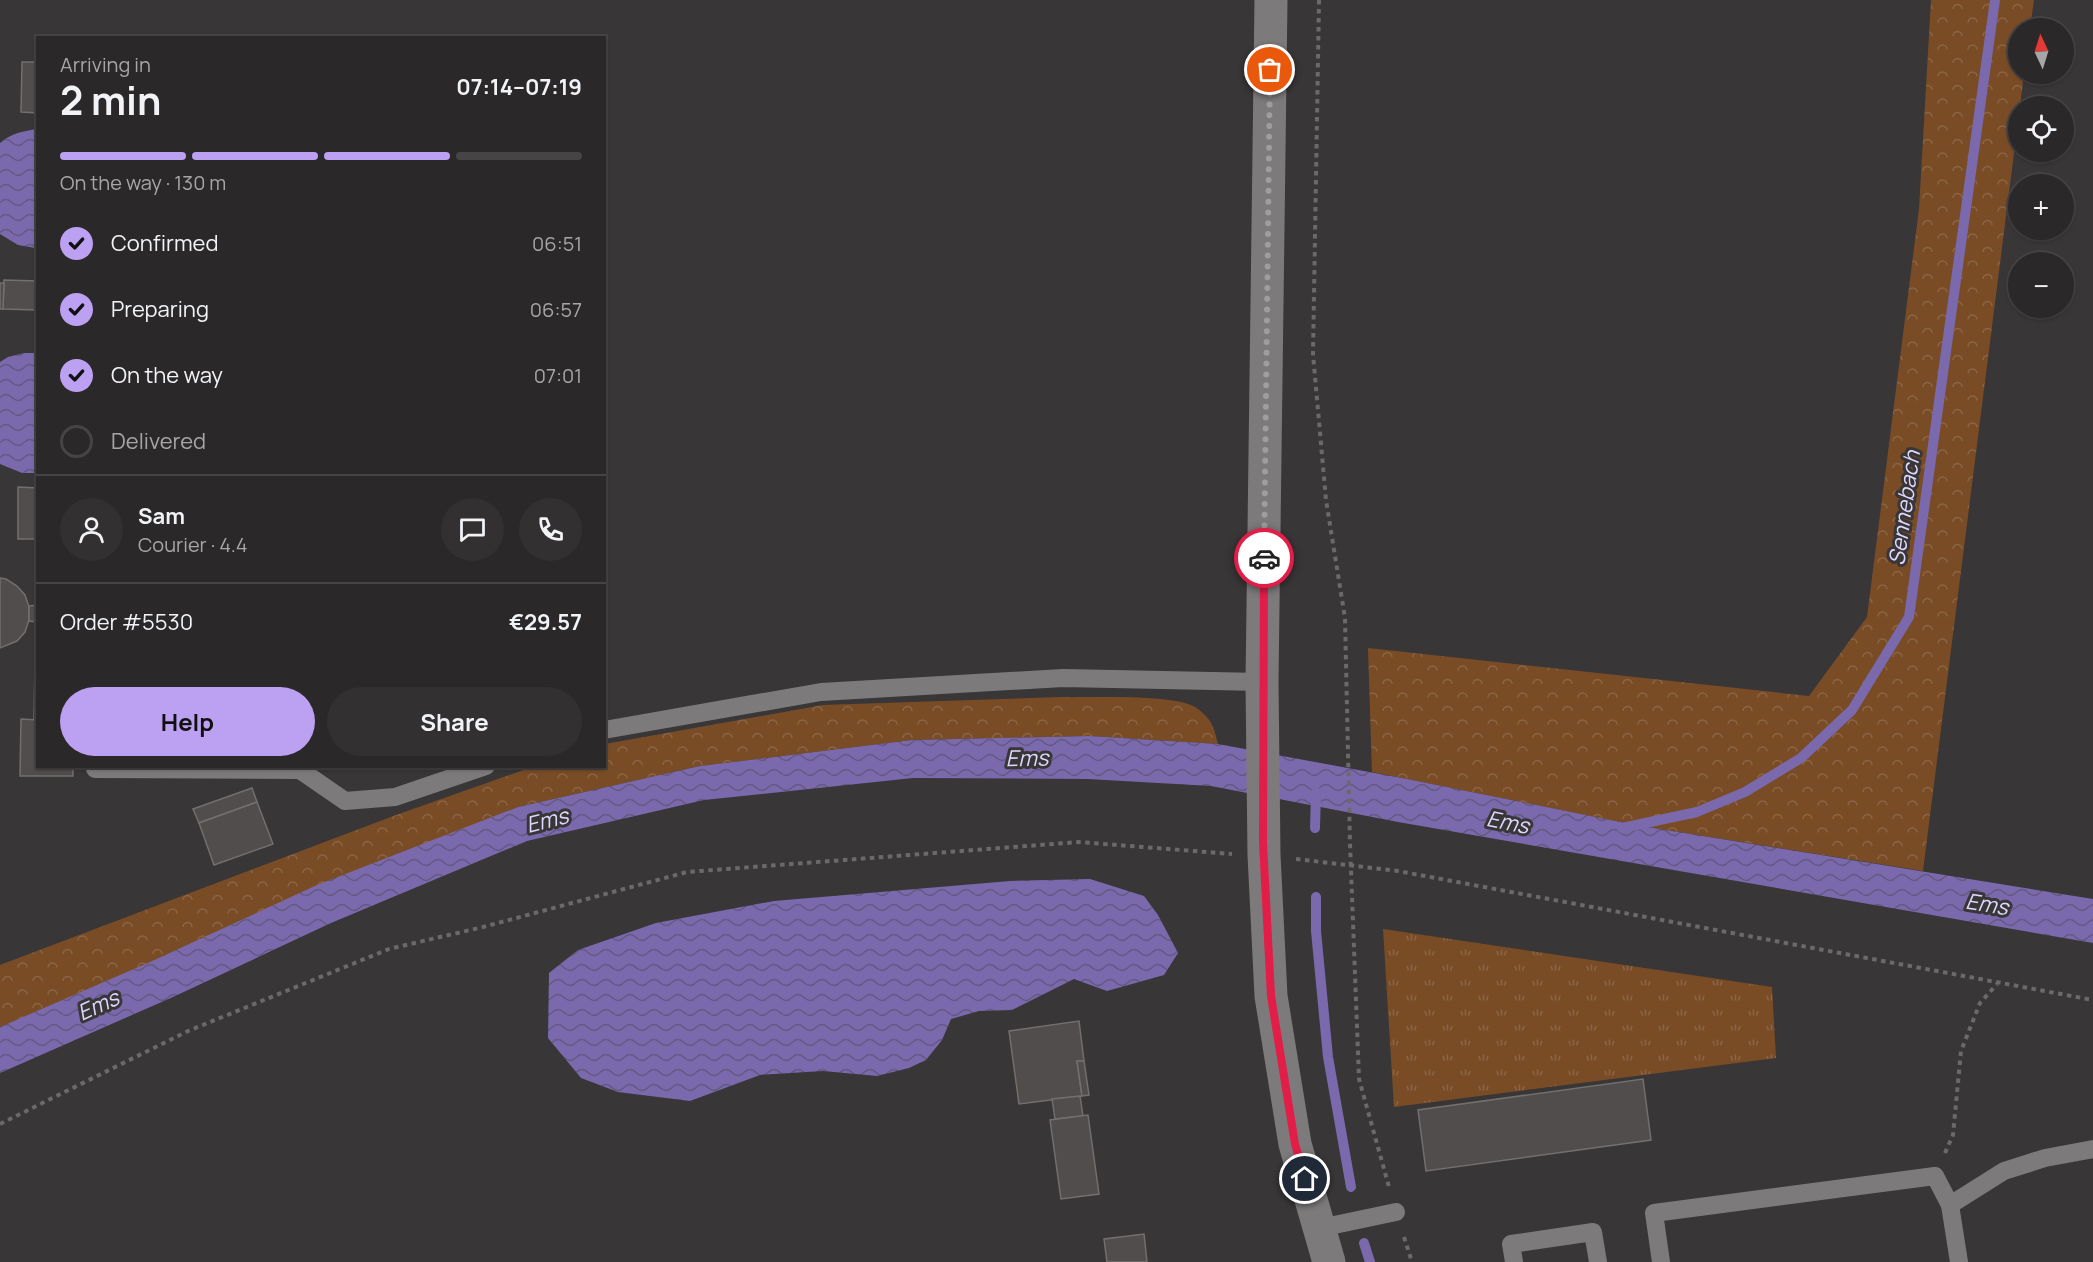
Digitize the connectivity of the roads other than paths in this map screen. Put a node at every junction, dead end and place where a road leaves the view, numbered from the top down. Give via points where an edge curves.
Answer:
1 (1271, 0) edge
2 (1262, 682) junction
3 (606, 730) edge
4 (95, 768) edge
5 (300, 768) edge
6 (480, 768) edge
7 (2093, 1149) edge
8 (1950, 1205) junction
9 (1396, 1212) road end
10 (1320, 1228) junction
11 (1329, 1262) edge
12 (1514, 1262) edge
13 (1598, 1262) edge
14 (1661, 1262) edge
15 (1959, 1262) edge

1 - 2 street
2 - 3 lane via 1063,678 821,692
2 - 10 street via 1263,843 1271,996 1295,1144
4 - 5 lane
5 - 6 lane via 345,801 395,797
7 - 8 lane via 2045,1158 2004,1172
8 - 14 lane via 1935,1176 1654,1213
8 - 15 lane
9 - 10 lane
10 - 11 street
12 - 13 lane via 1511,1244 1593,1232

